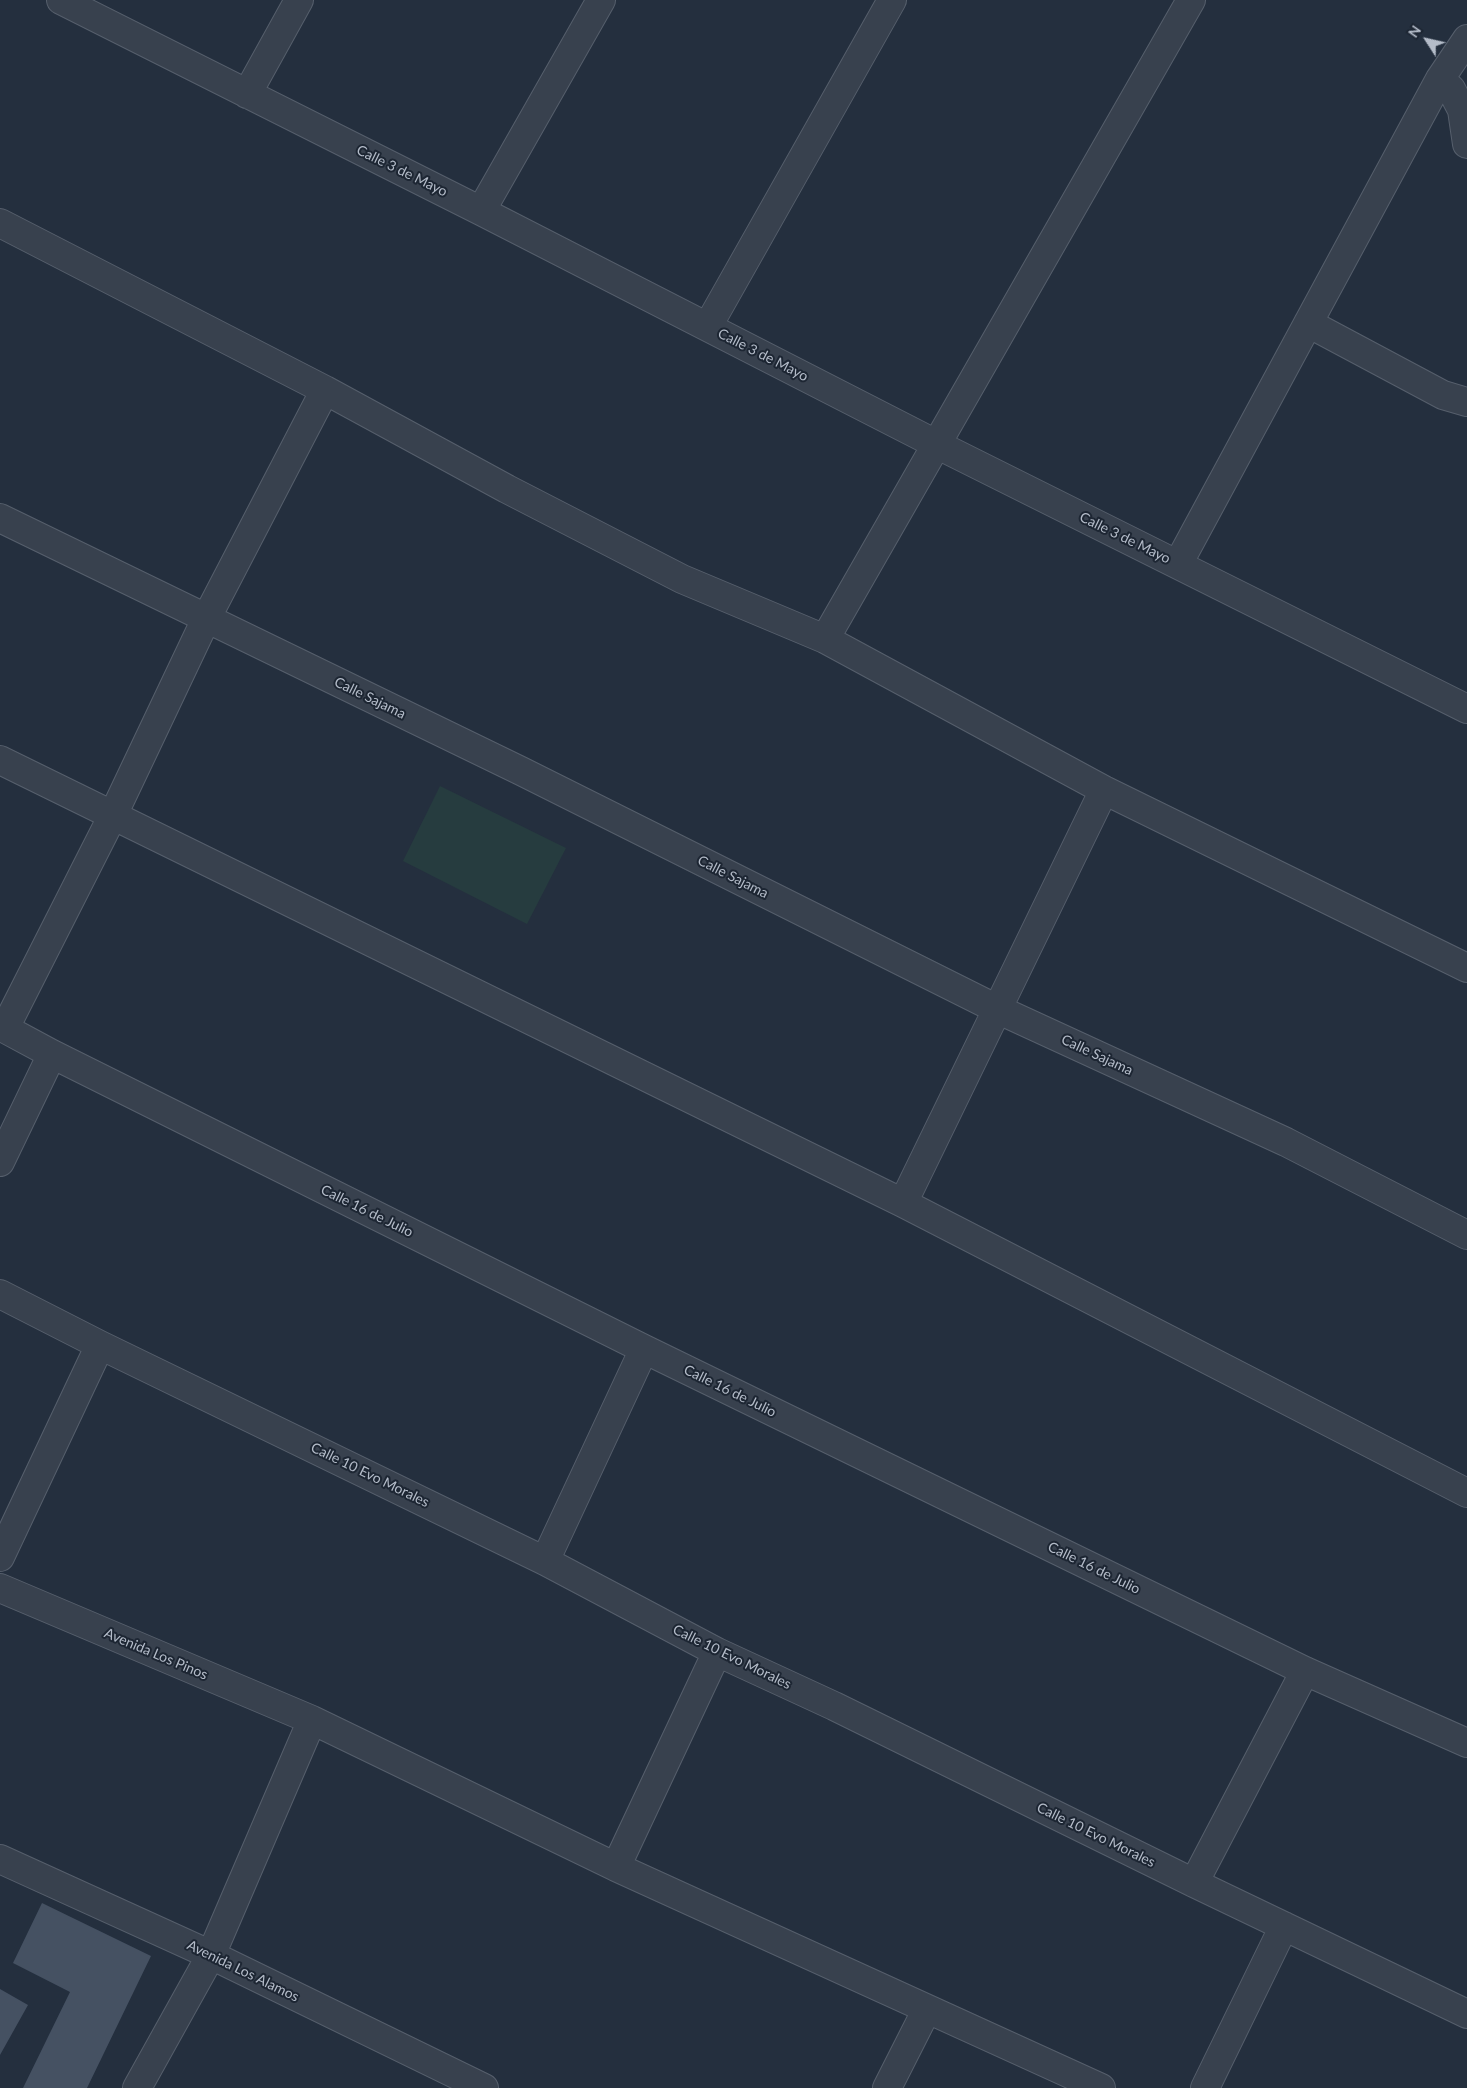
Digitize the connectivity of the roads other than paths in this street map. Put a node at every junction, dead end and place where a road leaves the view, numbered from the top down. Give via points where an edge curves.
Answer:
1 (60, 0) edge
2 (299, 0) edge
3 (600, 0) edge
4 (892, 0) edge
5 (1191, 0) edge
6 (1467, 39) edge
7 (1440, 79) junction
8 (247, 94) junction
9 (1467, 144) edge
10 (481, 211) junction
11 (0, 223) edge
12 (1308, 323) junction
13 (708, 326) junction
14 (325, 390) junction
15 (1467, 402) edge
16 (938, 445) junction
17 (0, 518) edge
18 (1178, 564) junction
19 (206, 619) junction
20 (825, 639) junction
21 (1467, 708) edge
22 (0, 760) edge
23 (1104, 790) junction
24 (113, 815) junction
25 (1467, 968) edge
26 (997, 1009) junction
27 (3, 1027) edge
28 (52, 1054) junction
29 (0, 1162) edge
30 (903, 1203) junction
31 (1467, 1235) edge
32 (0, 1294) edge
33 (100, 1345) junction
34 (644, 1348) junction
35 (1467, 1493) edge
36 (0, 1557) edge
37 (545, 1561) junction
38 (0, 1588) edge
39 (717, 1652) junction
40 (1305, 1671) junction
41 (312, 1720) junction
42 (1467, 1743) edge
43 (0, 1859) edge
44 (616, 1867) junction
45 (1194, 1884) junction
46 (1284, 1926) junction
47 (211, 1955) junction
48 (927, 2008) junction
49 (1467, 2014) edge
50 (137, 2088) edge
51 (484, 2088) edge
52 (887, 2088) edge
53 (1101, 2088) edge
54 (1205, 2088) edge

1 - 8 street, Calle 3 de Mayo
2 - 8 street
3 - 10 street
4 - 13 street
5 - 16 street
6 - 7 street
7 - 9 street via 1451,89 1462,110
7 - 12 street
8 - 10 street, Calle 3 de Mayo
10 - 13 street, Calle 3 de Mayo
11 - 14 street
12 - 15 street via 1443,395
12 - 18 street
13 - 16 street, Calle 3 de Mayo
14 - 19 street
14 - 20 street via 682,579
16 - 18 street, Calle 3 de Mayo
16 - 20 street
17 - 19 street, Calle Sajama
18 - 21 street, Calle 3 de Mayo
19 - 24 street
19 - 26 street, Calle Sajama via 521,771
20 - 23 street
22 - 24 street
23 - 25 street
23 - 26 street
24 - 27 street
24 - 30 street
26 - 30 street
26 - 31 street, Calle Sajama via 1286,1142
27 - 28 street, Calle 16 de Julio
28 - 29 street
28 - 34 street, Calle 16 de Julio
30 - 35 street
32 - 33 street, Calle 10 Evo Morales
33 - 36 street
33 - 37 street, Calle 10 Evo Morales
34 - 37 street
34 - 40 street, Calle 16 de Julio
37 - 39 street, Calle 10 Evo Morales
38 - 41 street, Avenida Los Pinos
39 - 44 street
39 - 45 street, Calle 10 Evo Morales via 834,1706
40 - 42 street, Calle 16 de Julio
40 - 45 street
41 - 44 street, Avenida Los Pinos
41 - 47 street
43 - 47 street, Avenida Los Alamos
44 - 48 street, Avenida Los Pinos
45 - 46 street, Calle 10 Evo Morales
46 - 49 street, Calle 10 Evo Morales
46 - 54 street
47 - 50 street
47 - 51 street, Avenida Los Alamos
48 - 52 street
48 - 53 street, Avenida Los Pinos

